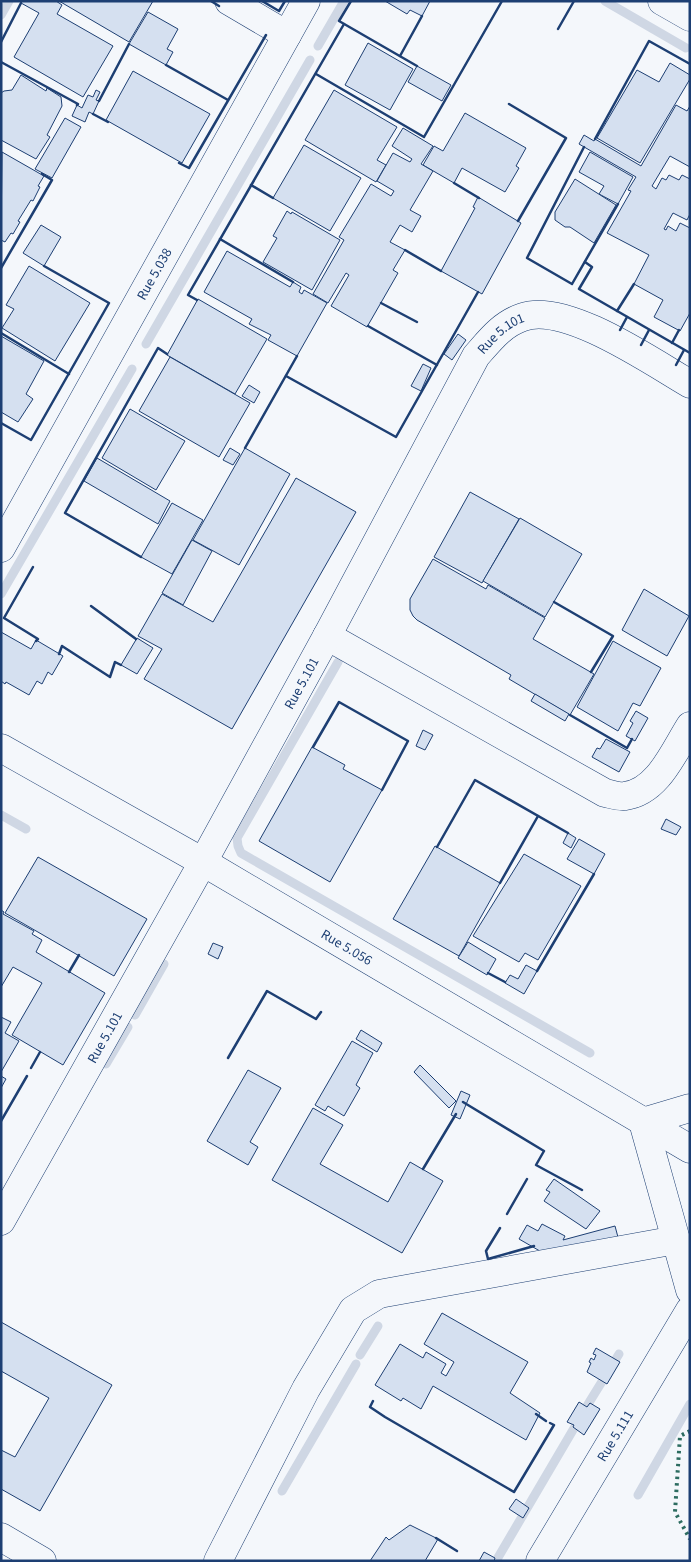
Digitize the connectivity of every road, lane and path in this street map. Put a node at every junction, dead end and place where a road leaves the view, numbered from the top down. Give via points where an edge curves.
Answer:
1 (230, 1) edge
2 (306, 1) edge
3 (662, 1) edge
4 (690, 17) edge
5 (287, 35) junction
6 (690, 384) edge
7 (1, 548) edge
8 (327, 636) junction
9 (690, 726) edge
10 (1, 748) edge
11 (204, 862) junction
12 (690, 1108) edge
13 (643, 1122) junction
14 (690, 1149) edge
15 (1, 1221) edge
16 (676, 1240) junction
17 (690, 1290) edge
18 (690, 1310) edge
19 (1, 1537) edge
20 (42, 1561) edge
21 (218, 1561) edge
22 (540, 1561) edge

1 - 5 street
2 - 5 street, Rue 5.038
3 - 4 street
5 - 7 street, Rue 5.038
6 - 8 street, Rue 5.101 via 594,329 553,315 524,317 498,331 476,356
8 - 9 street via 605,793 623,796 651,784
8 - 11 street, Rue 5.101
10 - 11 street, Rue 5.056
11 - 13 street, Rue 5.056
11 - 15 street, Rue 5.101
12 - 13 street
13 - 14 street, Rue 5.056
13 - 16 street
16 - 17 street
16 - 21 street via 379,1294 353,1310 306,1389
18 - 22 street, Rue 5.111
19 - 20 street

